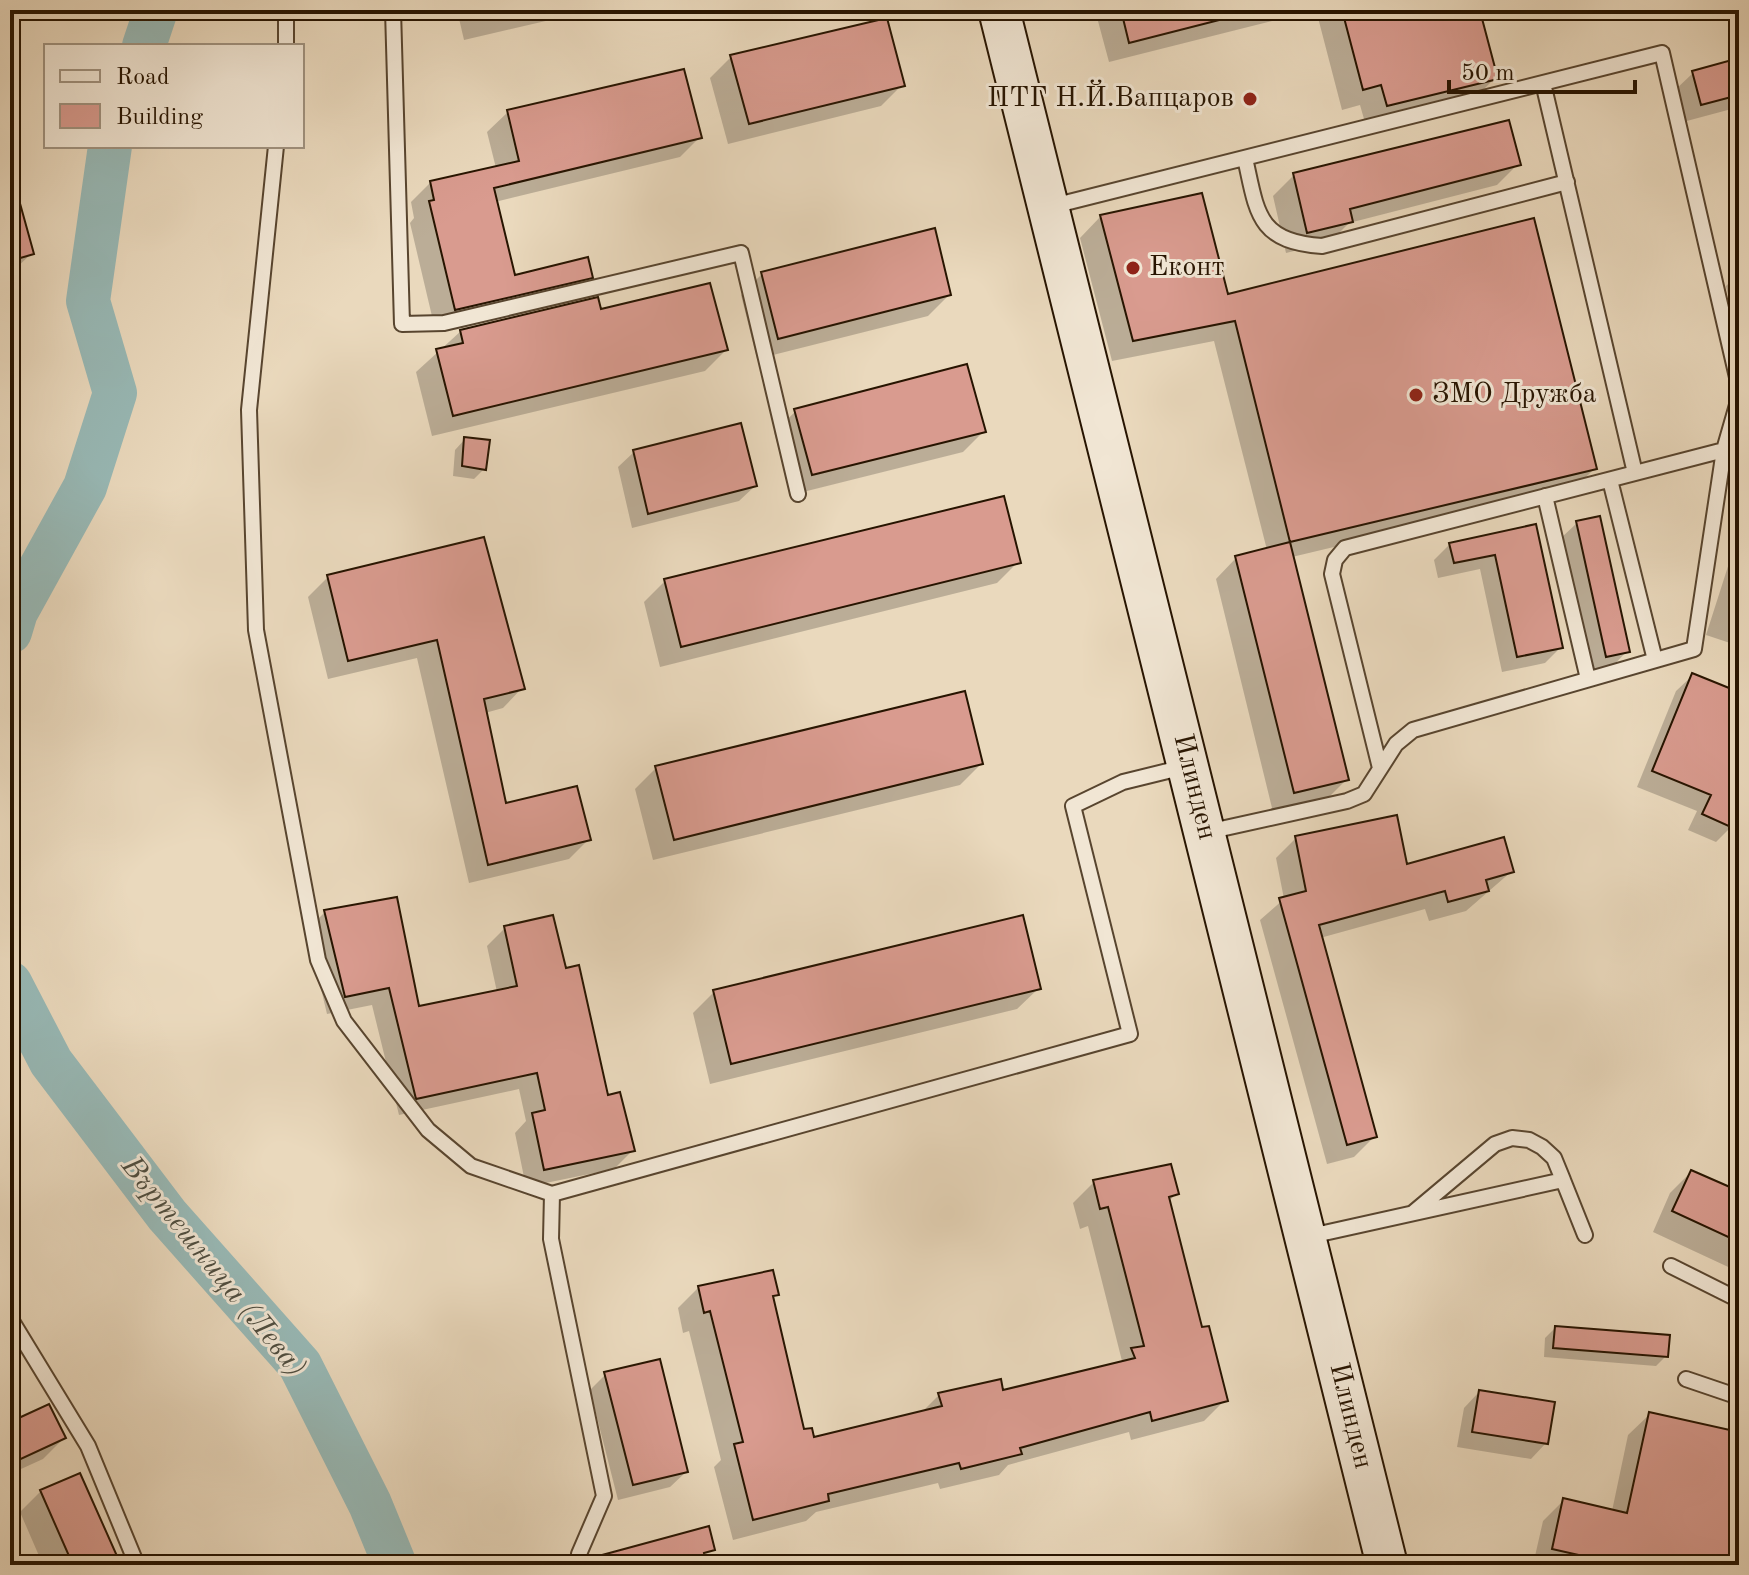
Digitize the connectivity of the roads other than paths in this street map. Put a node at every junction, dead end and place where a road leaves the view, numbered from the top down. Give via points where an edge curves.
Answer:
1 (286, 10) edge
2 (393, 10) edge
3 (999, 10) edge
4 (286, 44) edge
5 (1543, 83) junction
6 (276, 148) edge
7 (1245, 158) junction
8 (1567, 182) junction
9 (1048, 207) junction
10 (1739, 386) edge
11 (1739, 398) edge
12 (1724, 450) junction
13 (1635, 473) junction
14 (1610, 480) junction
15 (798, 494) dead end
16 (1545, 496) junction
17 (1655, 660) junction
18 (1588, 679) junction
19 (1188, 766) junction
20 (1380, 768) junction
21 (1205, 832) junction
22 (1563, 1180) junction
23 (552, 1194) junction
24 (1414, 1212) junction
25 (1585, 1235) dead end
26 (1306, 1237) junction
27 (1671, 1266) dead end
28 (1739, 1300) edge
29 (10, 1318) edge
30 (1686, 1379) dead end
31 (1739, 1397) edge
32 (137, 1565) edge
33 (583, 1565) edge
34 (1387, 1565) edge

1 - 4 lane
2 - 15 lane via 402,324 444,323 741,253
3 - 9 street, Илинден
5 - 7 lane
5 - 8 lane
5 - 10 lane via 1662,53
6 - 23 lane via 249,410 256,630 318,960 344,1021 428,1130 471,1166
7 - 8 lane via 1258,213 1268,228 1303,245 1322,246
7 - 9 lane
8 - 13 lane
9 - 19 street, Илинден
11 - 12 lane
12 - 13 lane
12 - 17 lane via 1694,649
13 - 14 lane
14 - 16 lane
14 - 17 lane
16 - 18 lane
16 - 20 lane via 1345,548 1335,560 1332,574
17 - 18 lane
18 - 20 lane via 1413,730
19 - 21 street, Илинден
19 - 23 lane via 1123,782 1073,806 1130,1034
20 - 21 lane via 1364,794 1347,801
21 - 26 street, Илинден
22 - 24 lane
22 - 24 lane via 1554,1158 1542,1147 1512,1138 1495,1144
22 - 25 lane
23 - 33 lane via 551,1239 604,1496 579,1554
24 - 26 lane
26 - 34 street, Илинден
27 - 28 lane
29 - 32 lane via 88,1446
30 - 31 lane

